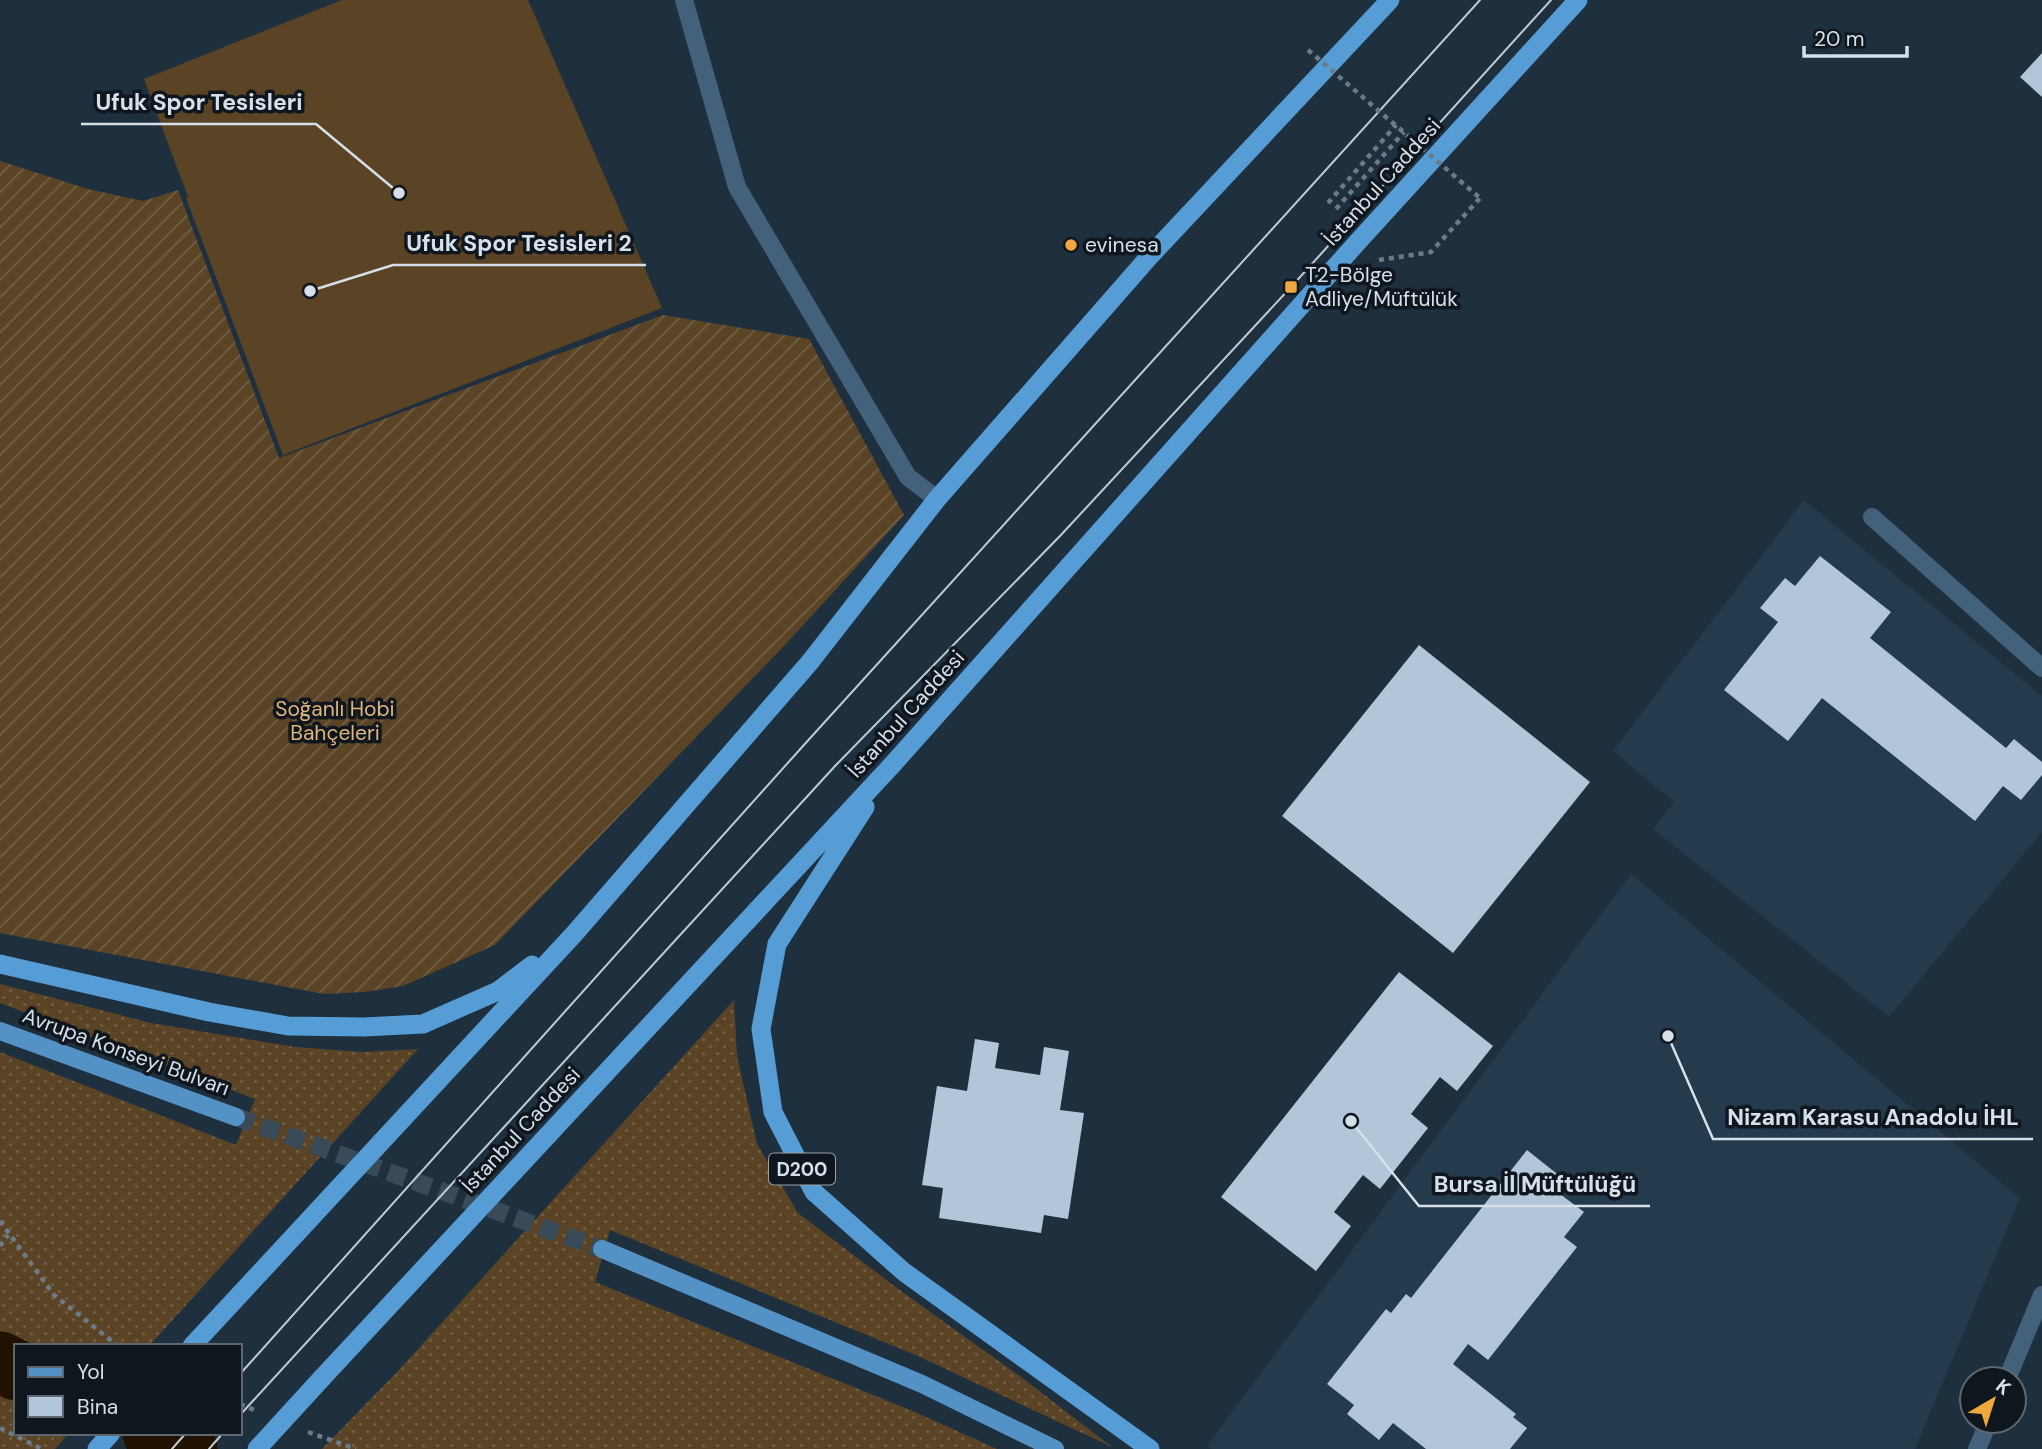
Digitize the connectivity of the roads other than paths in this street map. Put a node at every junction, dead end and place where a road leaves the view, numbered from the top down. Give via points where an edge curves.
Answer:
1 (684, 0) edge
2 (1367, 0) edge
3 (1390, 0) edge
4 (1578, 0) edge
5 (1360, 31) junction
6 (937, 499) junction
7 (1872, 517) dead end
8 (2042, 668) edge
9 (892, 764) junction
10 (575, 933) junction
11 (0, 964) edge
12 (0, 1031) edge
13 (236, 1117) tunnel mouth
14 (602, 1249) tunnel mouth
15 (2042, 1295) edge
16 (194, 1344) edge
17 (2013, 1365) edge
18 (109, 1435) edge
19 (97, 1449) edge
20 (257, 1449) edge
21 (1055, 1449) edge
22 (1150, 1449) edge

1 - 6 street via 737,187 908,477
2 - 5 highway
3 - 5 highway
4 - 9 highway, İstanbul Caddesi
5 - 6 highway via 1149,257
6 - 10 highway via 810,662
7 - 8 street
9 - 20 highway, İstanbul Caddesi, bridge
9 - 22 highway, D200 via 777,944 761,1029 772,1112 814,1192 824,1201 904,1272
10 - 11 highway via 498,991 423,1024 399,1026 288,1026
10 - 16 highway
12 - 13 main road, Avrupa Konseyi Bulvarı
14 - 21 main road via 922,1384
15 - 17 street
18 - 19 highway

